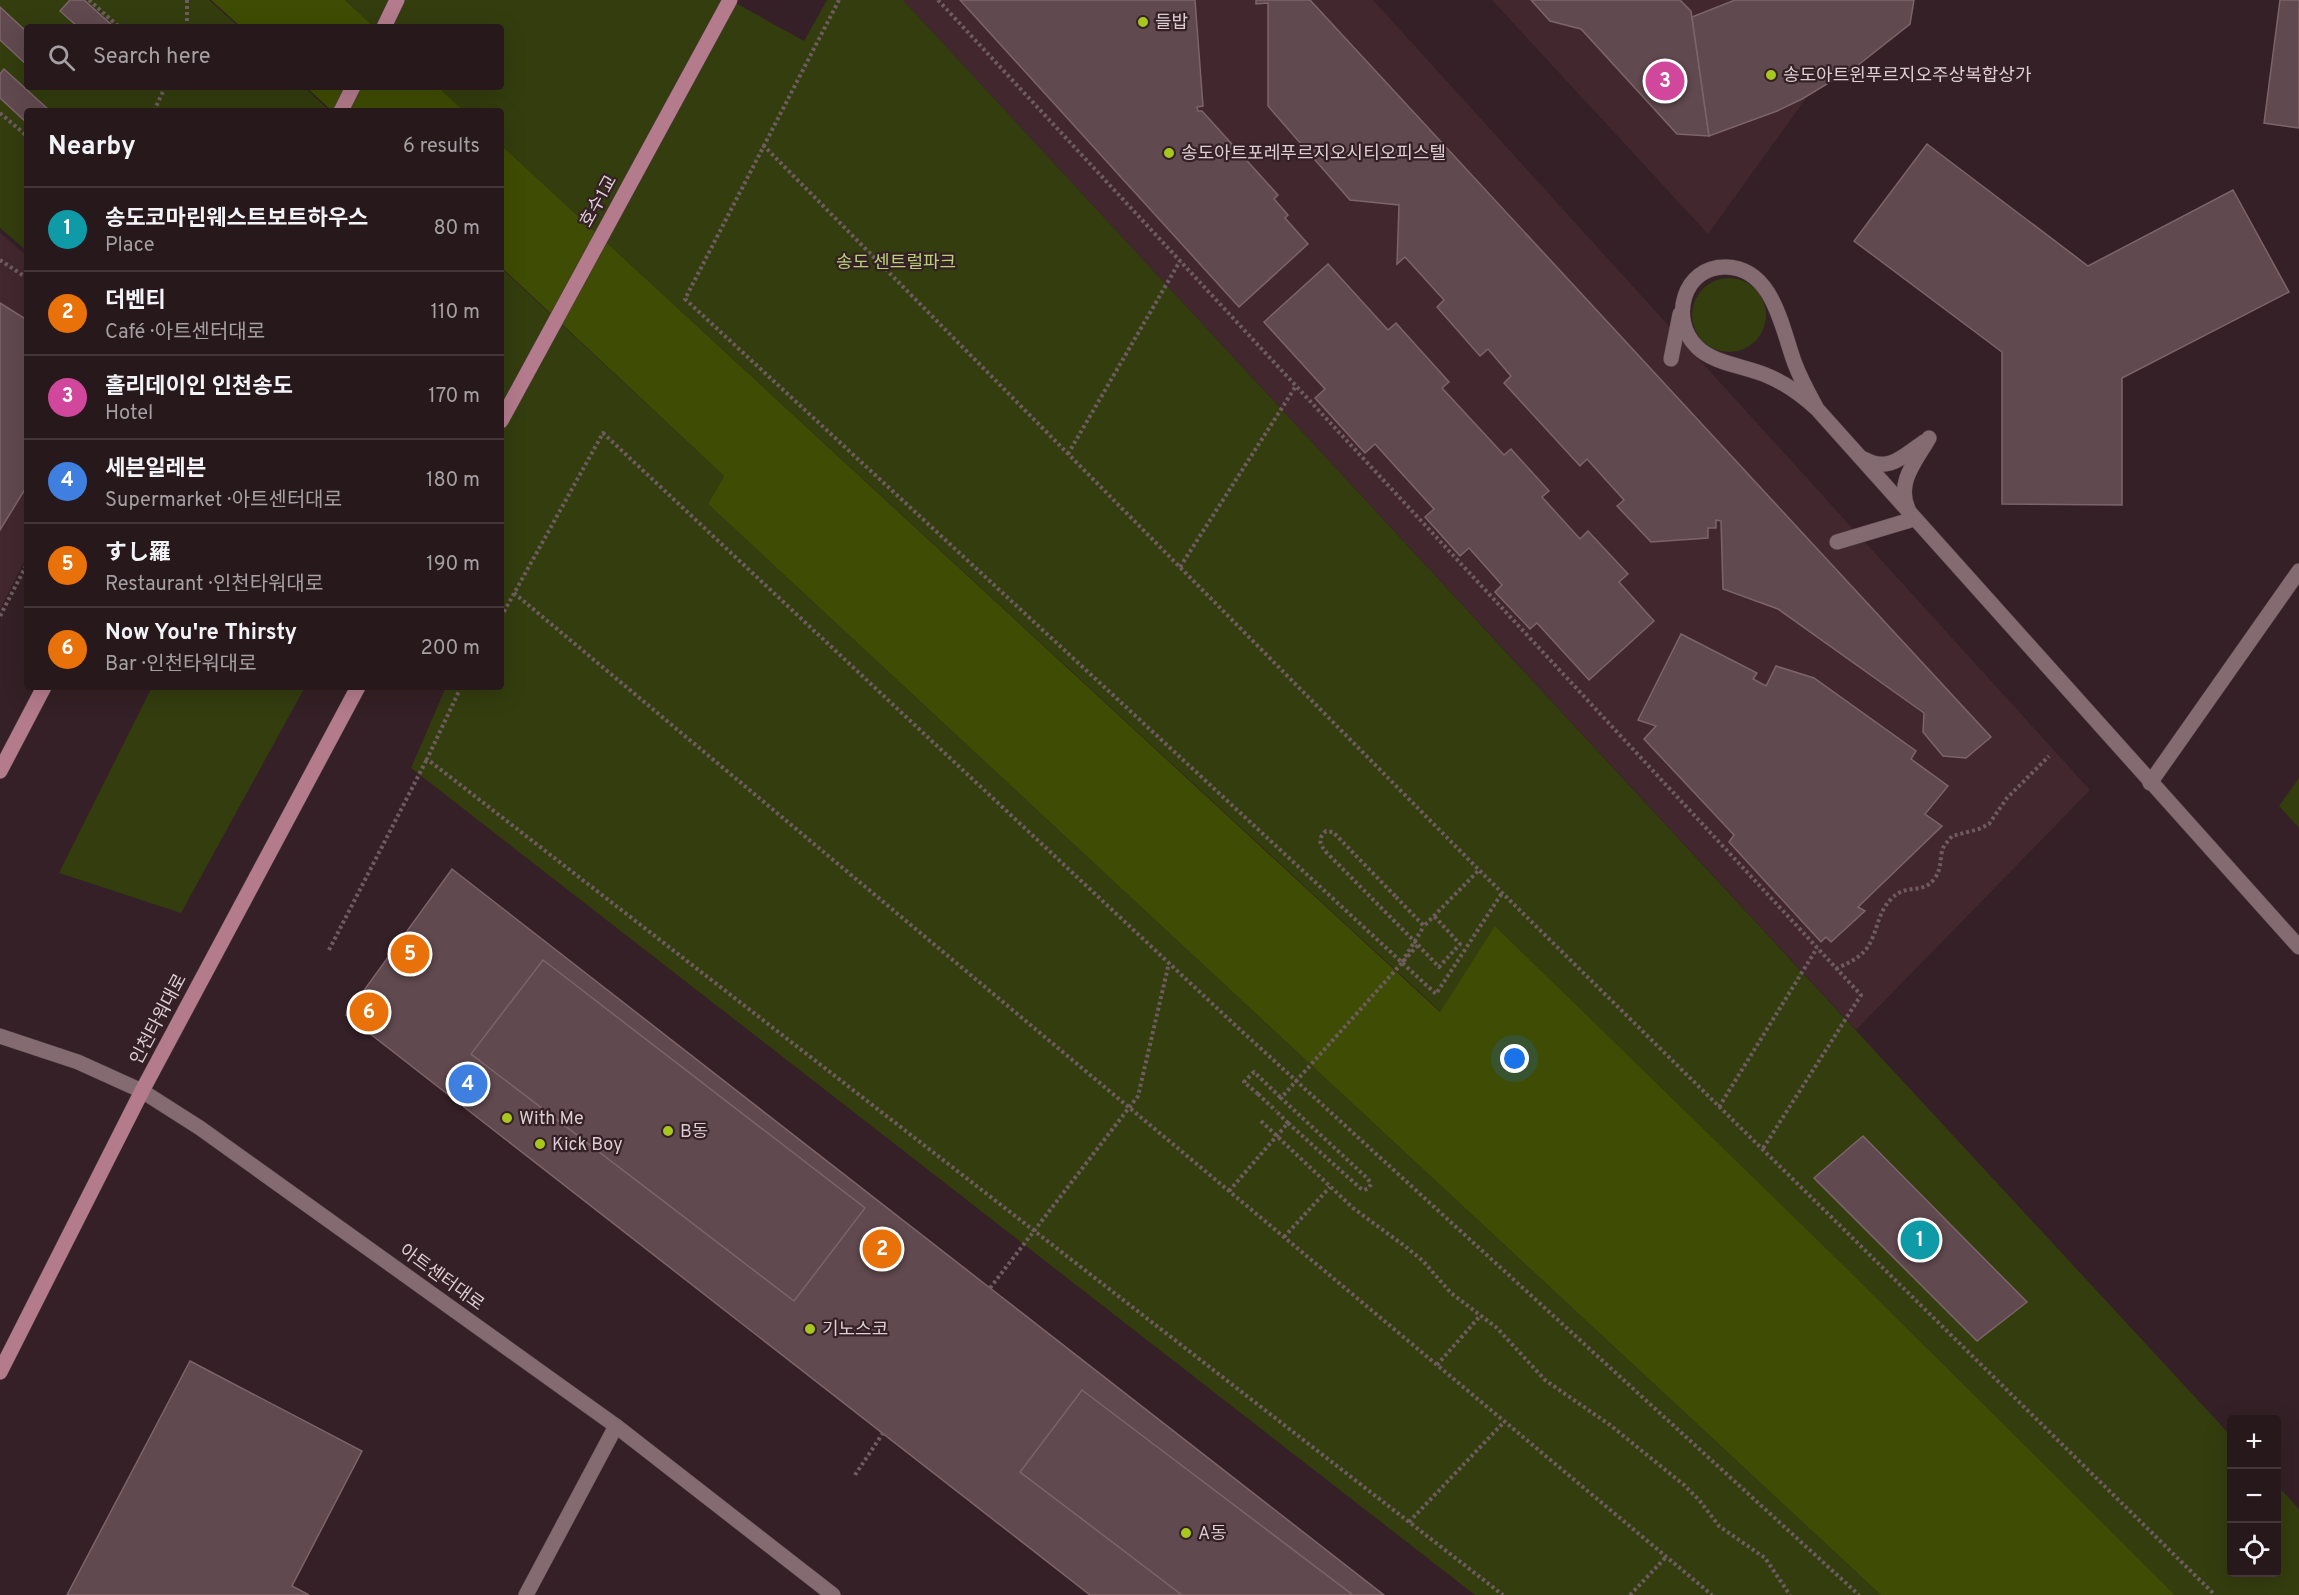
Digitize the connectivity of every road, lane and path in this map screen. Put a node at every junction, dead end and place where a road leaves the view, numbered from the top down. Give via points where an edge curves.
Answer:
1 (89, 0) edge
2 (187, 0) edge
3 (397, 0) edge
4 (730, 0) edge
5 (839, 0) edge
6 (938, 0) edge
7 (116, 24) edge
8 (187, 24) edge
9 (385, 24) edge
10 (164, 90) edge
11 (352, 90) edge
12 (155, 108) edge
13 (342, 108) edge
14 (0, 113) edge
15 (24, 133) edge
16 (763, 145) junction
17 (0, 261) edge
18 (1180, 261) junction
19 (24, 276) edge
20 (1683, 302) junction
21 (1671, 359) dead end
22 (1296, 386) junction
23 (1817, 409) junction
24 (504, 415) edge
25 (1068, 454) junction
26 (1858, 455) junction
27 (1912, 517) junction
28 (1837, 542) dead end
29 (1180, 567) junction
30 (24, 570) edge
31 (2299, 570) edge
32 (514, 594) junction
33 (504, 611) edge
34 (0, 616) edge
35 (42, 690) edge
36 (356, 690) edge
37 (460, 690) edge
38 (2049, 756) dead end
39 (427, 759) junction
40 (0, 771) edge
41 (2150, 783) junction
42 (1479, 870) junction
43 (1502, 893) junction
44 (1434, 916) junction
45 (1424, 926) junction
46 (1418, 945) junction
47 (2299, 947) edge
48 (1817, 948) junction
49 (329, 950) dead end
50 (1402, 962) junction
51 (1169, 963) junction
52 (1836, 969) junction
53 (0, 1036) edge
54 (142, 1091) junction
55 (1281, 1098) junction
56 (1719, 1107) junction
57 (1128, 1108) junction
58 (1261, 1121) dead end
59 (1288, 1123) junction
60 (1276, 1136) junction
61 (1762, 1150) junction
62 (1330, 1187) junction
63 (1229, 1191) junction
64 (1034, 1230) junction
65 (1284, 1237) junction
66 (990, 1288) dead end
67 (1480, 1316) junction
68 (1437, 1365) junction
69 (0, 1372) edge
70 (1504, 1422) junction
71 (616, 1426) junction
72 (883, 1433) dead end
73 (855, 1475) dead end
74 (1409, 1522) junction
75 (1666, 1557) junction
76 (526, 1595) edge
77 (833, 1595) edge
78 (1503, 1595) edge
79 (1630, 1595) edge
80 (1712, 1595) edge
81 (1790, 1595) edge
82 (1859, 1595) edge
83 (2215, 1595) edge

1 - 7 path
2 - 8 path
3 - 9 main road
4 - 24 main road, 호수1교, bridge
5 - 16 path
6 - 18 path
10 - 12 path
11 - 13 main road
14 - 15 path
16 - 25 path
16 - 50 path via 685,299
17 - 19 path
18 - 22 path
18 - 25 path
20 - 21 street
20 - 23 street via 1684,327 1697,348 1770,376 1798,391
20 - 23 street via 1687,289 1710,269 1733,268 1755,279 1774,302 1804,387
22 - 29 path
22 - 48 path
23 - 26 street
25 - 29 path
26 - 27 street
26 - 27 street via 1880,466 1890,464 1929,438 1904,483 1903,498
27 - 28 street
27 - 41 street
29 - 42 path
30 - 34 path
31 - 41 street
32 - 33 path
32 - 51 path via 603,433
32 - 57 path
35 - 40 main road
36 - 54 main road, 인천타워대로
37 - 39 path
38 - 52 path via 2007,798 1989,824 1952,836 1942,850 1939,872 1933,881 1917,889 1900,890 1879,915 1867,948
39 - 49 path
39 - 64 path
41 - 47 street
42 - 43 path
42 - 44 path
43 - 50 path via 1436,994
43 - 56 path
44 - 45 path
44 - 46 path via 1460,944 1439,967
45 - 46 path, bridge via 1333,832 1321,835 1319,840 1326,852
45 - 50 path
46 - 55 path, bridge
48 - 52 path
48 - 56 path
51 - 57 path via 1138,1096
51 - 82 path
52 - 61 path via 1861,995
53 - 54 street, 아트센터대로 via 78,1062
54 - 69 main road, 인천타워대로
54 - 71 street, 아트센터대로 via 243,1158
55 - 59 path, bridge via 1254,1072 1244,1082
55 - 59 path, bridge via 1368,1179 1369,1188 1360,1188
56 - 61 path
57 - 63 path
57 - 64 path
58 - 60 path
59 - 60 path
60 - 62 path
60 - 63 path
61 - 83 path
62 - 65 path
62 - 67 path via 1423,1261 1451,1293
63 - 65 path
64 - 66 path
64 - 74 path
65 - 68 path
67 - 68 path
67 - 81 path via 1504,1334 1545,1380 1610,1425 1684,1485 1723,1530 1765,1558
68 - 70 path
70 - 74 path
70 - 75 path
71 - 76 street
71 - 77 street, 아트센터대로
72 - 73 path
74 - 78 path
75 - 79 path
75 - 80 path

